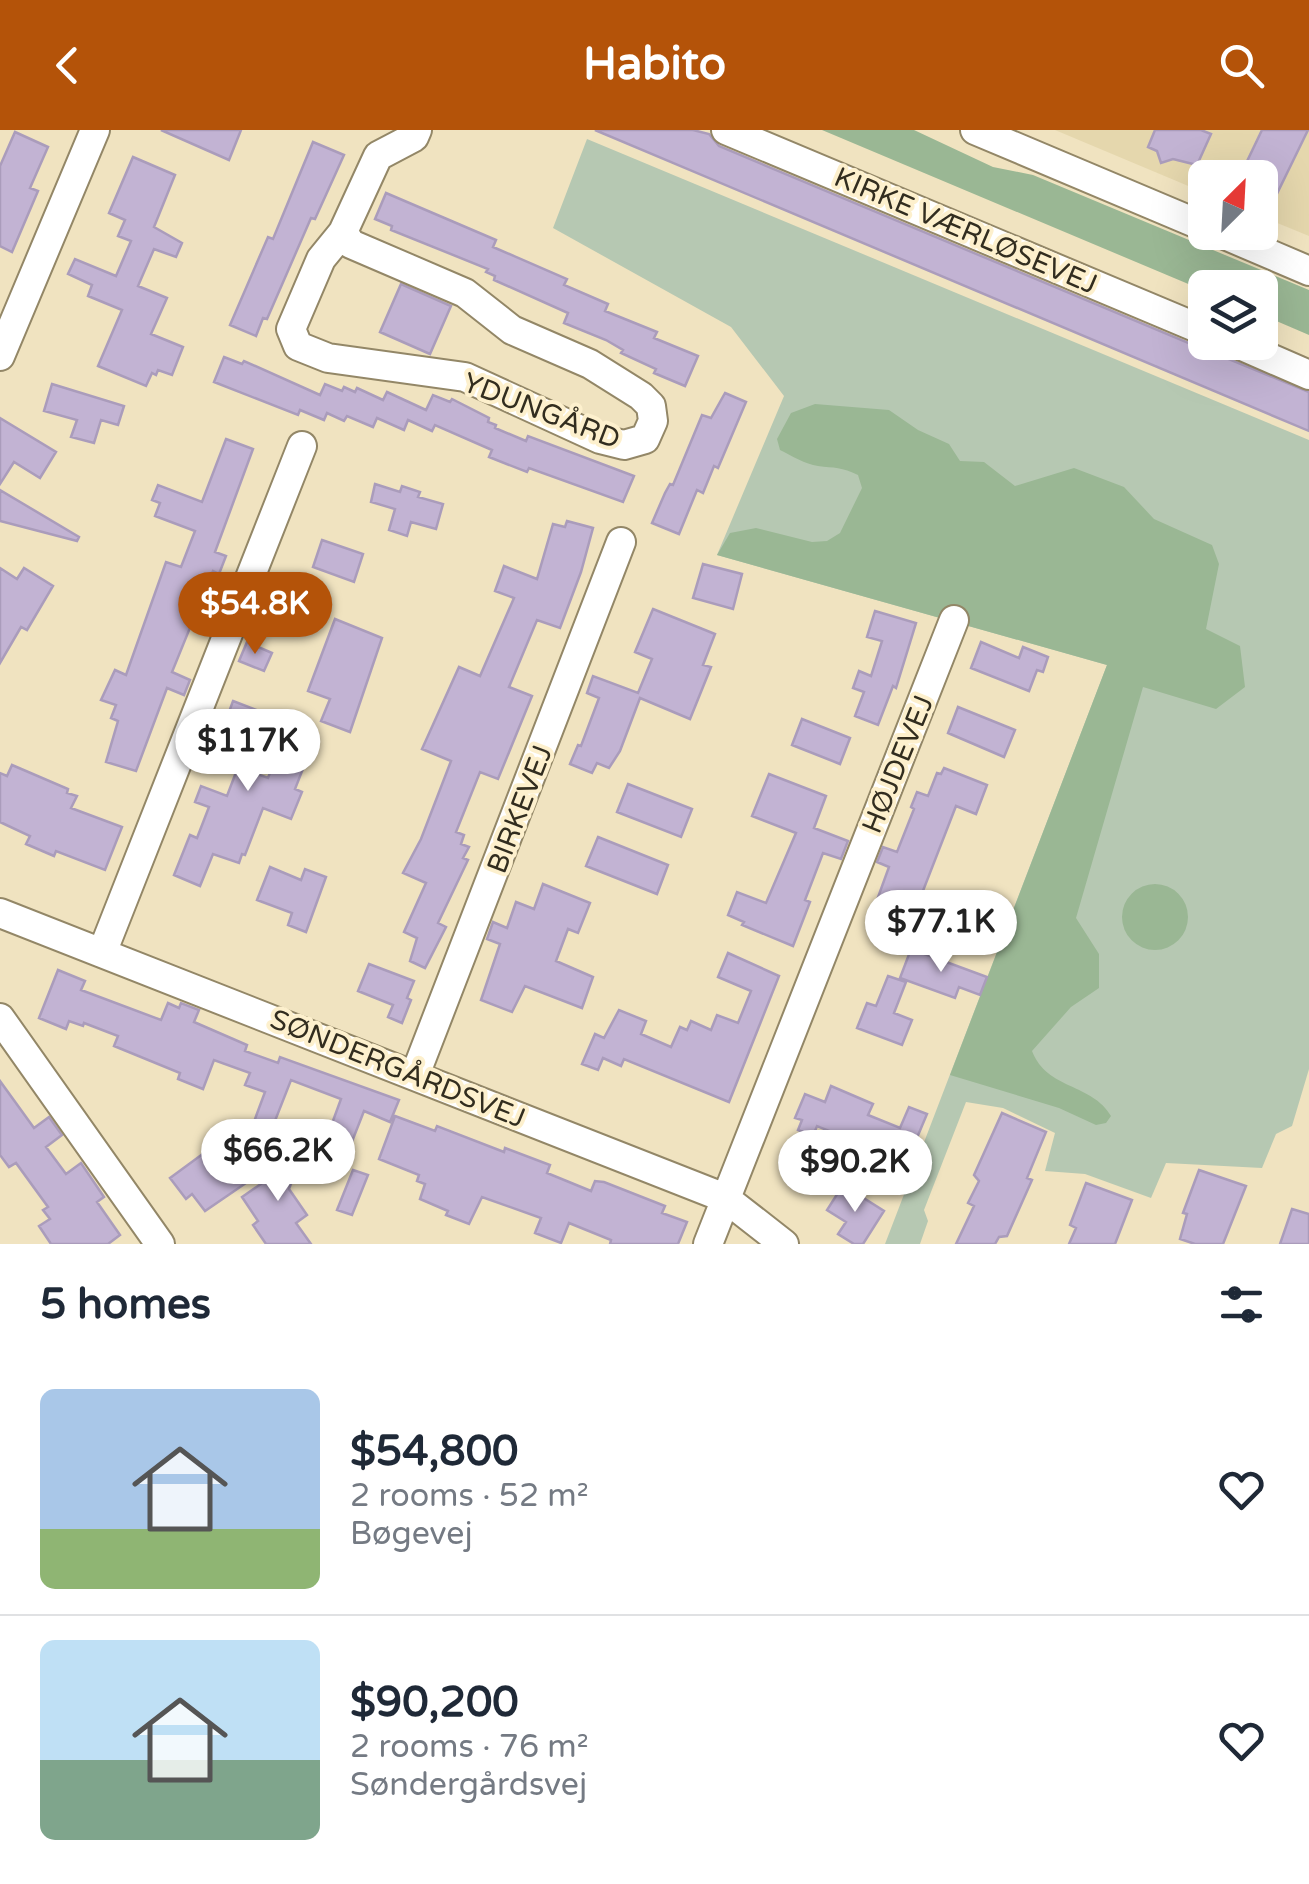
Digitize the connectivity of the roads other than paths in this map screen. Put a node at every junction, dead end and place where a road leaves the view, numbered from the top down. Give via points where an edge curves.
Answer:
1 (418, 130) edge
2 (726, 130) edge
3 (975, 130) edge
4 (88, 132) edge
5 (1188, 220) edge
6 (343, 232) junction
7 (1260, 250) edge
8 (1309, 271) edge
9 (1188, 324) edge
10 (0, 356) edge
11 (1275, 360) edge
12 (1309, 374) edge
13 (302, 446) dead end
14 (621, 542) dead end
15 (954, 620) dead end
16 (0, 914) edge
17 (102, 954) junction
18 (0, 1018) edge
19 (415, 1075) junction
20 (725, 1198) junction
21 (160, 1244) edge
22 (708, 1244) edge
23 (784, 1244) edge

1 - 6 street, YDUNGÅRD via 378,156
2 - 9 street, KIRKE VÆRLØSEVEJ
3 - 5 street
4 - 10 street
6 - 6 street, YDUNGÅRD via 321,259 290,329 298,346 328,358 465,377 600,438 624,445 646,439 654,421 641,396 590,364 512,330 465,293 350,244
7 - 8 street
11 - 12 street
13 - 17 street
14 - 19 street, BIRKEVEJ
15 - 20 street, HØJDEVEJ
16 - 17 street, SØNDERGÅRDSVEJ
17 - 19 street, SØNDERGÅRDSVEJ
18 - 21 street
19 - 20 street, SØNDERGÅRDSVEJ
20 - 22 street, HØJDEVEJ
20 - 23 street, SØNDERGÅRDSVEJ

